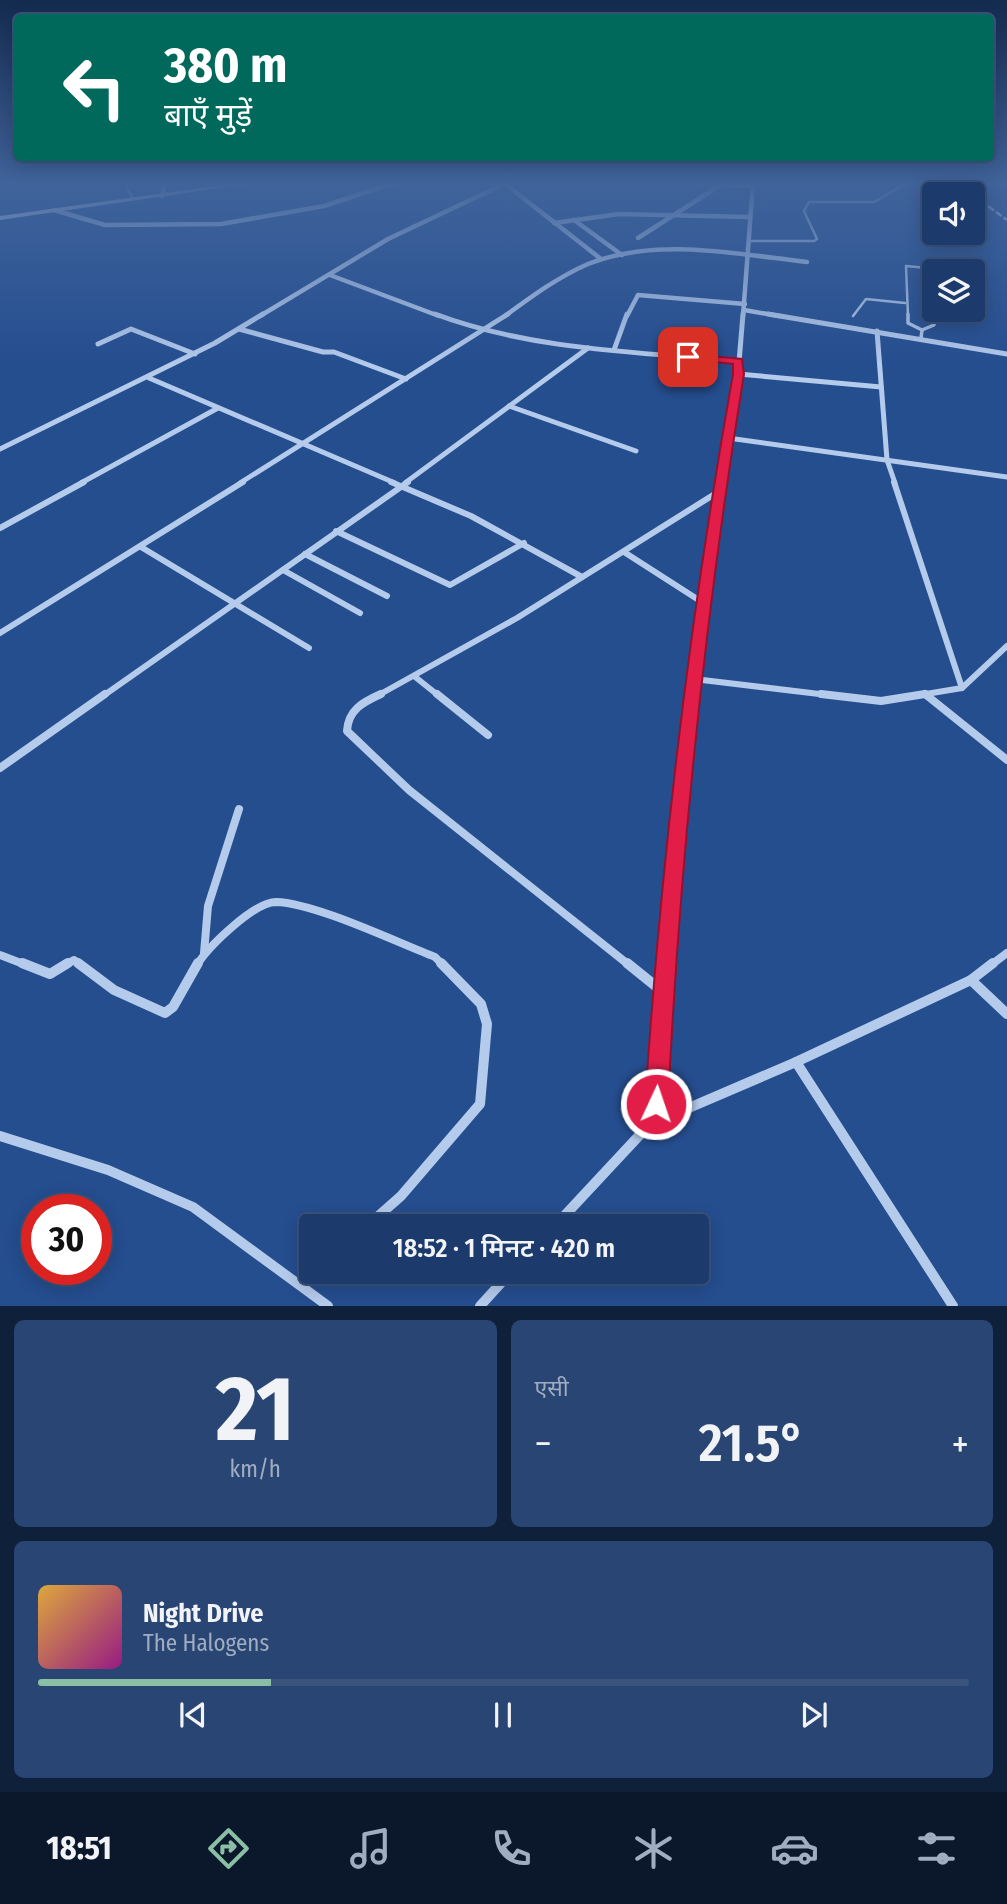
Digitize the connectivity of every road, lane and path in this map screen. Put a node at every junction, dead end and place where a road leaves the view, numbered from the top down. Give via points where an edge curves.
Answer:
1 (380, 244) edge
2 (581, 244) edge
3 (607, 244) edge
4 (748, 244) edge
5 (622, 255) junction
6 (748, 256) junction
7 (601, 259) junction
8 (807, 262) dead end
9 (330, 275) junction
10 (905, 303) junction
11 (744, 307) junction
12 (853, 316) dead end
13 (239, 329) junction
14 (922, 330) junction
15 (877, 331) junction
16 (483, 332) junction
17 (921, 338) junction
18 (99, 344) dead end
19 (588, 348) junction
20 (614, 350) junction
21 (195, 354) junction
22 (1007, 354) edge
23 (738, 361) junction
24 (738, 374) junction
25 (149, 378) junction
26 (406, 379) junction
27 (881, 387) junction
28 (509, 406) junction
29 (218, 408) junction
30 (728, 438) junction
31 (304, 444) junction
32 (0, 449) edge
33 (636, 451) dead end
34 (887, 460) junction
35 (1007, 477) edge
36 (403, 485) junction
37 (718, 492) junction
38 (0, 528) edge
39 (336, 531) junction
40 (524, 543) junction
41 (141, 547) junction
42 (624, 552) junction
43 (305, 554) junction
44 (283, 570) junction
45 (582, 577) junction
46 (387, 596) dead end
47 (705, 604) junction
48 (235, 605) junction
49 (360, 612) dead end
50 (0, 633) edge
51 (1007, 646) edge
52 (309, 648) dead end
53 (414, 677) junction
54 (694, 679) junction
55 (962, 688) junction
56 (925, 694) junction
57 (488, 735) dead end
58 (1007, 760) edge
59 (0, 768) edge
60 (239, 809) dead end
61 (204, 953) junction
62 (1007, 953) edge
63 (0, 955) edge
64 (971, 980) junction
65 (663, 992) junction
66 (1007, 1014) edge
67 (796, 1062) junction
68 (649, 1125) junction
69 (0, 1136) edge
70 (381, 1214) edge
71 (566, 1214) edge
72 (299, 1282) edge
73 (302, 1284) edge
74 (500, 1284) edge
75 (328, 1306) edge
76 (480, 1306) edge
77 (953, 1306) edge

1 - 9 street
2 - 7 street
3 - 5 street
4 - 6 street
5 - 6 street
5 - 7 street
6 - 8 street
6 - 11 street
7 - 16 street via 548,285
9 - 13 street
9 - 16 street
10 - 12 lane via 866,299
10 - 14 lane via 908,323
10 - 14 lane via 905,266 927,267 934,325
11 - 15 street
11 - 20 street via 637,296
11 - 23 street
13 - 21 street
13 - 26 street via 334,352
14 - 17 lane
15 - 17 street
15 - 27 street
16 - 19 street
16 - 26 street
17 - 22 street
18 - 21 street via 132,329
19 - 20 street
19 - 28 street
20 - 23 street
21 - 25 street
23 - 24 street
24 - 27 street
24 - 30 street
25 - 29 street
25 - 32 street
26 - 31 street
27 - 34 street
28 - 33 street
28 - 36 street
29 - 31 street
29 - 38 street
30 - 34 street
30 - 37 street
31 - 36 street
31 - 41 street
34 - 35 street
34 - 55 street
36 - 39 street
36 - 40 street
37 - 42 street
37 - 47 street
39 - 40 street via 450,584
39 - 43 street
40 - 45 street
41 - 48 street
41 - 50 street
42 - 45 street
42 - 47 street
43 - 44 street
43 - 46 street
44 - 48 street
44 - 49 street
45 - 53 street
47 - 54 street
48 - 52 street
48 - 59 street
51 - 55 street
53 - 57 street
53 - 65 street via 355,708 346,722 347,731 409,790
54 - 56 street via 881,701
54 - 65 street
55 - 56 street
56 - 58 street
60 - 61 street via 208,906
61 - 63 street via 165,1013 114,990 74,960 50,974
61 - 70 street via 257,907 275,902 348,922 435,957 481,1004 487,1024 481,1102
62 - 64 street
64 - 66 street
64 - 67 street
65 - 68 street via 656,1104
67 - 68 street
67 - 77 street
68 - 71 street
69 - 72 street via 108,1170 193,1207
73 - 75 street
74 - 76 street

